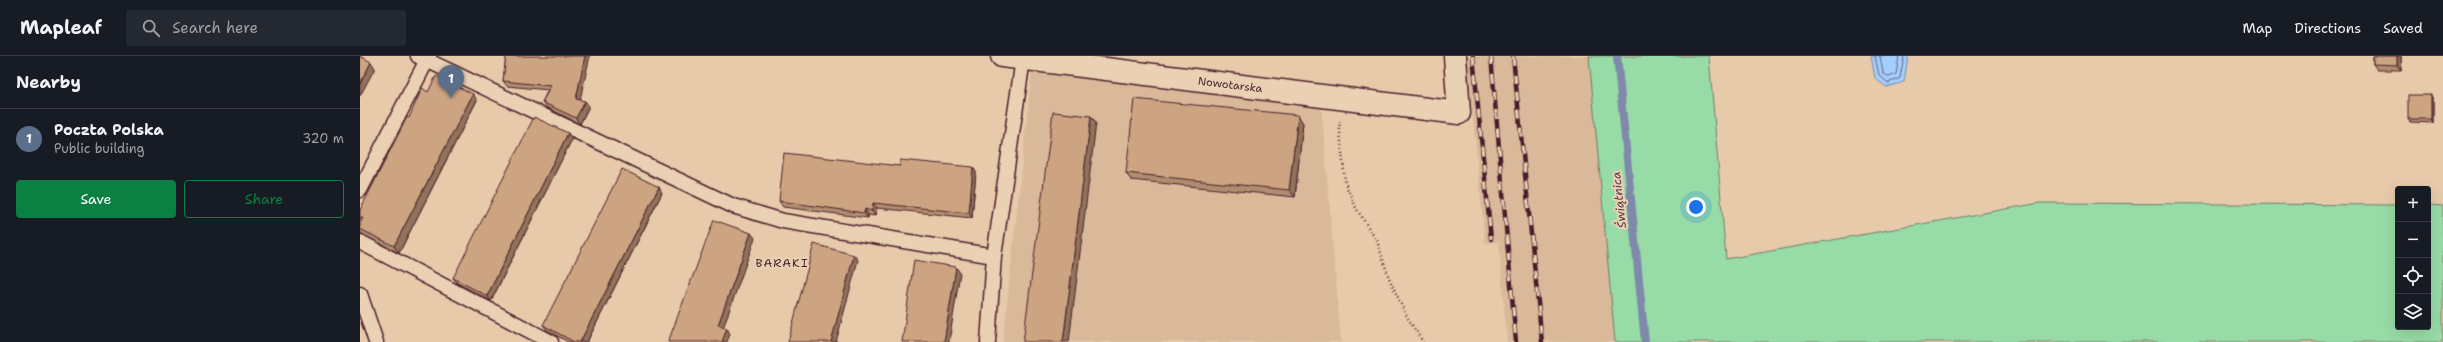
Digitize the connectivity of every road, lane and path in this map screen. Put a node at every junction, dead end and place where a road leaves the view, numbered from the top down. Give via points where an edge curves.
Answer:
1 (1002, 56) edge
2 (1455, 56) edge
3 (425, 57) edge
4 (1023, 59) junction
5 (1336, 99) junction
6 (360, 190) edge
7 (360, 242) edge
8 (994, 256) junction
9 (360, 294) edge
10 (376, 342) edge
11 (551, 342) edge
12 (988, 342) edge
13 (1423, 342) edge

1 - 4 street, Nowotarska
2 - 5 street, Nowotarska via 1459,113
3 - 6 lane
3 - 8 lane via 733,206 783,221
4 - 5 street, Nowotarska
4 - 8 lane
5 - 13 path via 1345,183 1356,208 1377,240 1389,278
7 - 11 lane
8 - 12 lane
9 - 10 lane

